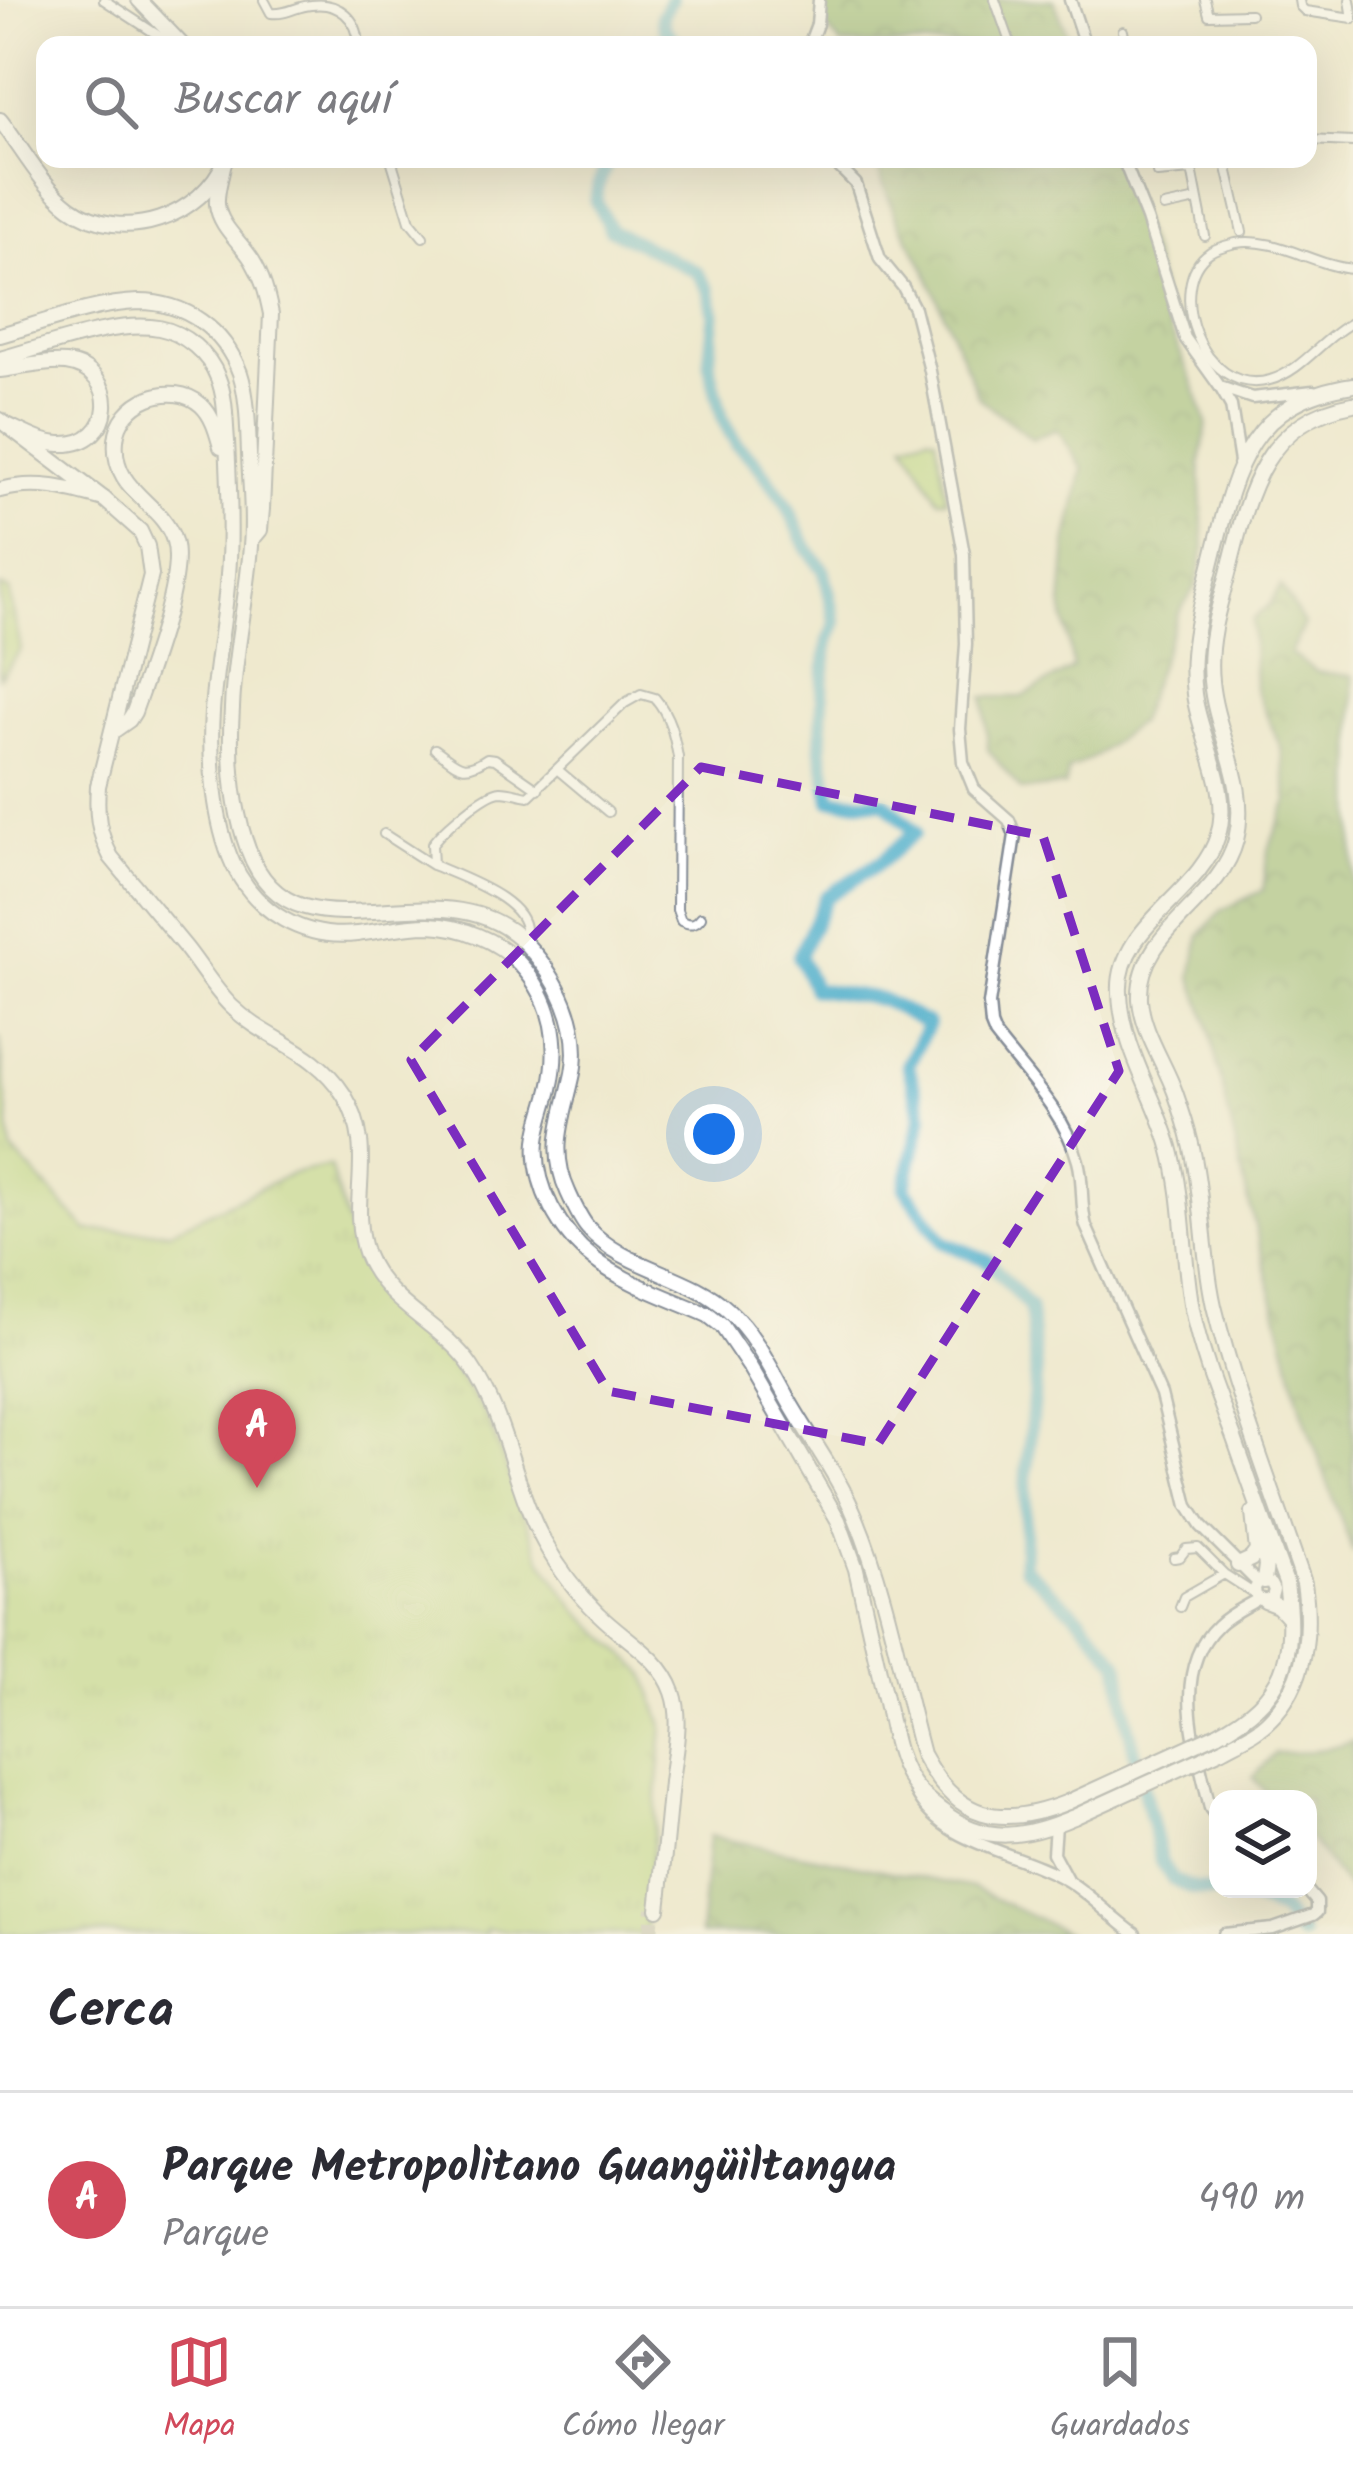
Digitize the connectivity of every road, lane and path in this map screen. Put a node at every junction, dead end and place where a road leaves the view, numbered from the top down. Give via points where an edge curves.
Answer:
1 (104, 0) edge
2 (139, 0) edge
3 (264, 0) edge
4 (819, 0) edge
5 (995, 0) edge
6 (1070, 0) edge
7 (1205, 0) edge
8 (1299, 0) edge
9 (1350, 0) edge
10 (1250, 14) dead end
11 (1353, 19) edge
12 (1123, 31) dead end
13 (162, 36) edge
14 (169, 36) edge
15 (358, 36) edge
16 (812, 36) edge
17 (1008, 36) edge
18 (1082, 36) edge
19 (1124, 36) edge
20 (0, 120) edge
21 (1317, 140) edge
22 (1353, 142) edge
23 (36, 167) edge
24 (36, 168) edge
25 (221, 168) edge
26 (224, 168) edge
27 (394, 168) edge
28 (840, 168) edge
29 (1127, 168) edge
30 (1178, 168) edge
31 (1192, 168) edge
32 (1228, 168) edge
33 (1156, 173) dead end
34 (1197, 200) junction
35 (1164, 207) dead end
36 (1241, 232) dead end
37 (423, 236) dead end
38 (1205, 236) dead end
39 (1353, 268) edge
40 (1353, 322) edge
41 (0, 335) edge
42 (0, 359) edge
43 (1211, 369) junction
44 (0, 370) edge
45 (1353, 386) edge
46 (1220, 387) junction
47 (1322, 390) junction
48 (1353, 404) edge
49 (3, 423) edge
50 (1240, 462) junction
51 (230, 486) junction
52 (0, 490) edge
53 (104, 499) junction
54 (252, 541) junction
55 (112, 732) junction
56 (435, 749) dead end
57 (558, 770) junction
58 (538, 789) junction
59 (608, 812) dead end
60 (384, 834) dead end
61 (434, 866) junction
62 (701, 917) dead end
63 (523, 941) junction
64 (1244, 1468) junction
65 (1252, 1513) junction
66 (1174, 1558) dead end
67 (1231, 1569) junction
68 (1260, 1591) junction
69 (1180, 1606) dead end
70 (1291, 1621) junction
71 (1219, 1742) junction
72 (908, 1777) junction
73 (1209, 1803) edge
74 (1071, 1809) junction
75 (1054, 1826) junction
76 (1069, 1882) junction
77 (1314, 1898) edge
78 (656, 1909) tunnel mouth
79 (1275, 1930) edge
80 (1136, 1934) edge
81 (1224, 1934) edge

1 - 13 street
2 - 14 main road
3 - 15 street via 280,15 311,4 340,10
4 - 16 street
5 - 17 street
6 - 18 street
7 - 10 street via 1208,15
8 - 11 street via 1305,11
9 - 11 street
12 - 19 street
20 - 23 main road
21 - 22 street
24 - 25 main road via 82,214 131,225 198,198
26 - 54 main road via 218,209 266,286 271,314 262,509
27 - 37 street via 410,221
28 - 67 street via 856,184 880,259 914,308 964,554 963,762 974,789 1010,820 1015,836 991,1025 1069,1136 1085,1226 1161,1395 1189,1506
29 - 43 street via 1184,338
30 - 33 street
31 - 34 street
32 - 36 street
34 - 35 street
34 - 38 street
39 - 43 street via 1257,242 1208,253 1195,274 1190,310
40 - 43 street via 1267,381
41 - 54 main road via 138,302 198,317 224,340 242,376
42 - 51 main road via 126,326 188,340 218,376
43 - 46 street
44 - 49 main road via 68,363 92,374 106,404 99,427 74,443 43,441
45 - 47 main road
46 - 47 street via 1252,398
46 - 50 street
47 - 50 main road via 1275,418
48 - 71 main road via 1291,432 1252,484 1209,658 1240,793 1234,847 1150,954 1140,979 1140,1006 1191,1144 1213,1302 1309,1615 1287,1696 1255,1731
49 - 53 main road
50 - 64 main road via 1192,657 1222,804 1219,833 1209,856 1140,935 1119,986 1128,1040 1171,1150 1204,1359
51 - 55 main road via 214,427 190,398 155,395 120,424 122,473 169,530 177,557 134,712
51 - 72 main road via 213,763 230,858 246,890 291,925 322,935 431,925 465,931 496,945 536,984 556,1052 537,1145 554,1214 599,1264 708,1315 752,1369 849,1546
52 - 53 main road via 35,484
53 - 55 main road via 140,531 151,575
54 - 63 main road via 231,740 236,798 263,879 280,896 324,913 448,908 483,916
55 - 78 main road via 95,816 111,857 231,1006 312,1059 346,1098 362,1141 367,1256 386,1288 470,1364 545,1544 575,1589 632,1643 668,1700
56 - 58 street via 465,768 495,759
57 - 58 street
57 - 59 street
57 - 62 street via 629,699 655,698 678,757 677,910 689,925
58 - 61 street via 486,797 436,837
60 - 61 street
61 - 63 street via 506,903 524,919
63 - 74 main road via 555,982 574,1033 557,1135 567,1192 588,1227 614,1248 701,1290 750,1334 854,1514 922,1754 937,1782 984,1814
64 - 65 main road
64 - 70 main road via 1286,1583
65 - 67 main road via 1256,1556
65 - 68 main road via 1264,1554
66 - 67 street via 1198,1548
67 - 68 street
67 - 69 street
68 - 70 main road
68 - 73 street via 1217,1626 1193,1668 1190,1707
70 - 71 main road via 1272,1690
71 - 74 main road, bridge
72 - 75 main road via 951,1819 985,1834
72 - 76 street via 927,1811 950,1828
74 - 75 main road
75 - 76 street via 1053,1852
76 - 80 street
77 - 79 street via 1317,1912
79 - 81 street

